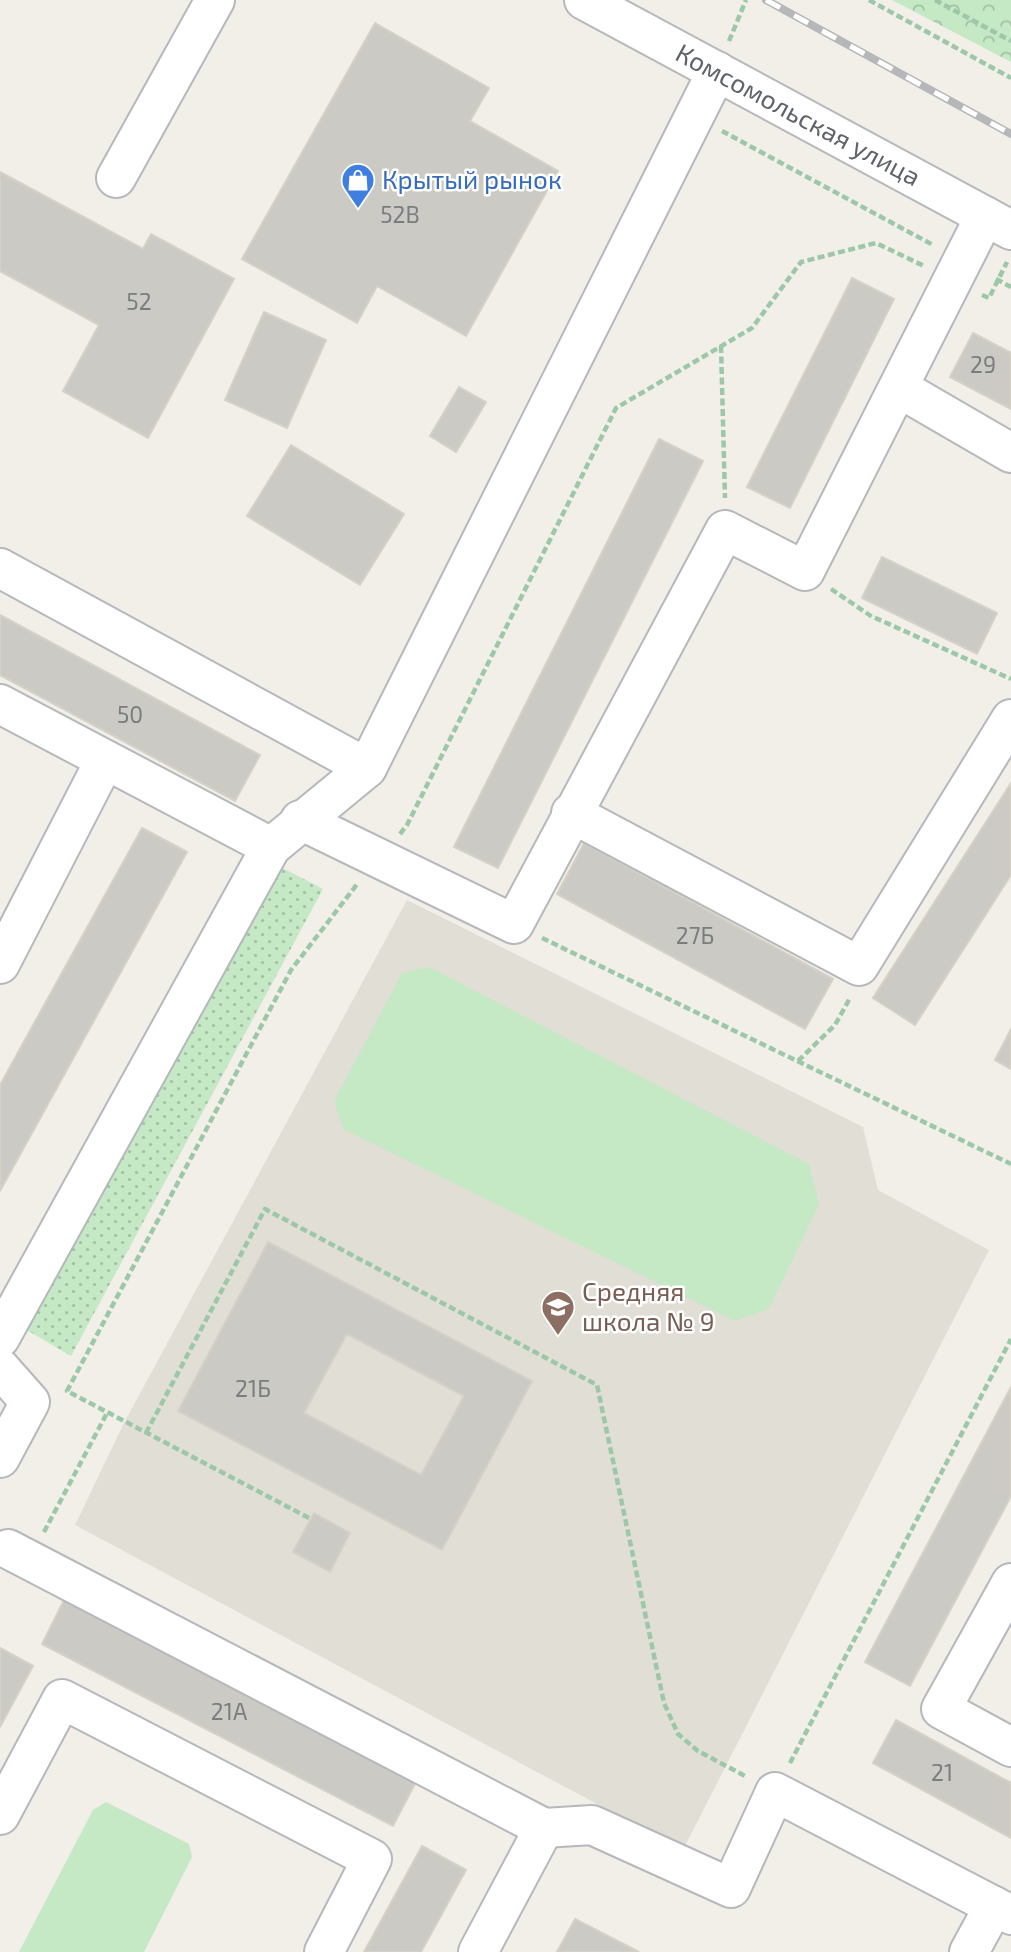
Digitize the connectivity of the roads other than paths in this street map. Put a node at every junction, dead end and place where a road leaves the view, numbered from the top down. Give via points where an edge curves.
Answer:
1 (215, 0) edge
2 (584, 0) edge
3 (717, 71) junction
4 (117, 178) dead end
5 (998, 223) edge
6 (899, 388) junction
7 (1011, 453) edge
8 (0, 568) edge
9 (4, 718) edge
10 (1011, 719) edge
11 (105, 760) junction
12 (367, 768) junction
13 (571, 813) junction
14 (300, 820) junction
15 (271, 847) junction
16 (0, 964) edge
17 (0, 1338) edge
18 (0, 1368) edge
19 (0, 1458) edge
20 (19, 1555) road end
21 (1011, 1583) edge
22 (1011, 1747) edge
23 (0, 1815) edge
24 (544, 1828) junction
25 (1003, 1911) edge
26 (324, 1952) edge
27 (478, 1952) edge
28 (969, 1952) edge

1 - 4 street
2 - 3 street, Комсомольская улица
3 - 5 street, Комсомольская улица
3 - 12 street
5 - 6 street via 958,270
6 - 7 street
6 - 13 street via 805,570 725,530
8 - 12 street
9 - 11 street
10 - 13 street via 859,966
11 - 15 street
11 - 16 street
12 - 14 street
13 - 14 street via 513,924
14 - 15 street
15 - 17 street
18 - 19 street via 30,1402
20 - 24 street
21 - 22 street via 942,1709
23 - 26 street via 62,1699 372,1859
24 - 25 street via 592,1825 731,1888 775,1792
24 - 27 street
25 - 28 street

